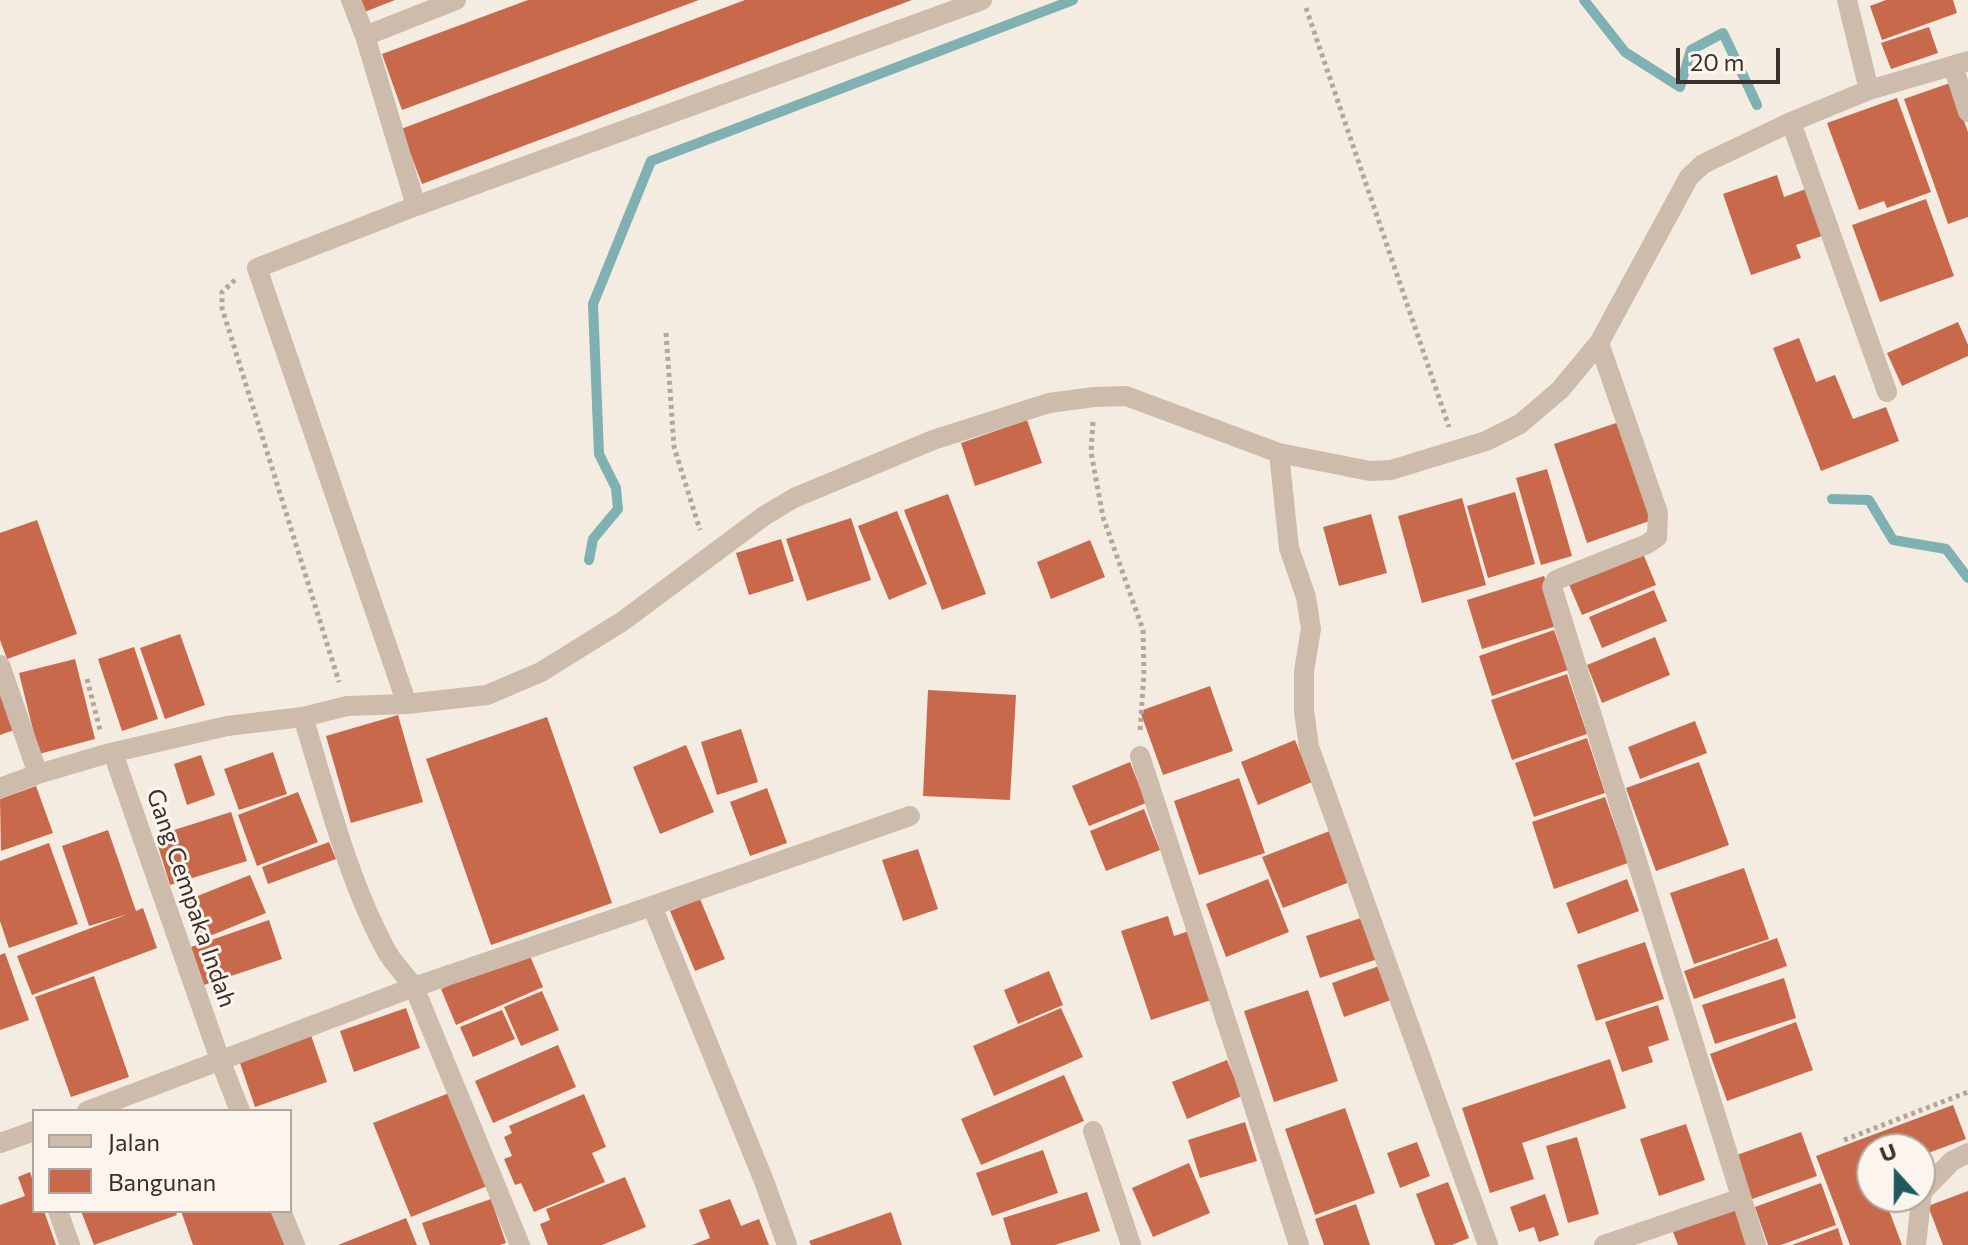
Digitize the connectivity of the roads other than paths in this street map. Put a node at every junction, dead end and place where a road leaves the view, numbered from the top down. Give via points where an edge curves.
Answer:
1 (351, 0) edge
2 (456, 0) edge
3 (982, 0) edge
4 (1847, 0) edge
5 (365, 36) junction
6 (1960, 64) edge
7 (1869, 90) junction
8 (1968, 112) edge
9 (1791, 122) junction
10 (416, 206) junction
11 (1599, 343) junction
12 (1887, 392) dead end
13 (1279, 453) junction
14 (0, 665) edge
15 (407, 704) junction
16 (303, 717) junction
17 (110, 754) junction
18 (1140, 756) road end
19 (38, 774) junction
20 (0, 788) edge
21 (910, 816) dead end
22 (652, 906) junction
23 (414, 987) junction
24 (220, 1060) junction
25 (92, 1109) edge
26 (239, 1109) edge
27 (1093, 1131) dead end
28 (32, 1137) edge
29 (0, 1143) edge
30 (1968, 1153) edge
31 (1739, 1199) junction
32 (59, 1213) edge
33 (282, 1213) edge
34 (70, 1245) edge
35 (295, 1245) edge
36 (520, 1245) edge
37 (787, 1245) edge
38 (1131, 1245) edge
39 (1299, 1245) edge
40 (1488, 1245) edge
41 (1604, 1245) edge
42 (1756, 1245) edge
43 (1916, 1245) edge

1 - 5 street
2 - 5 street
3 - 10 street
4 - 7 street
5 - 10 street
6 - 7 street
6 - 8 street
7 - 9 street
9 - 11 street via 1703,164 1689,177
9 - 12 street
10 - 15 street via 257,268
11 - 13 street via 1560,390 1520,424 1457,451 1381,471
11 - 31 street via 1660,527 1647,544 1556,580 1552,587
13 - 15 street via 1126,396 1049,403 933,440 794,498 623,621 541,672 487,695
13 - 40 street via 1289,548 1311,629 1304,671 1309,747
14 - 19 street
15 - 16 street via 347,706
16 - 17 street via 227,726
16 - 23 street via 372,919 388,954
17 - 19 street
17 - 24 street, Gang Cempaka Indah
18 - 39 street
19 - 20 street
21 - 22 street
22 - 23 street
22 - 37 street
23 - 24 street
23 - 36 street
24 - 25 street
24 - 26 street, Gang Cempaka Indah
27 - 38 street
28 - 29 street
30 - 43 street via 1952,1161 1922,1192
31 - 41 street
31 - 42 street
32 - 34 street
33 - 35 street

